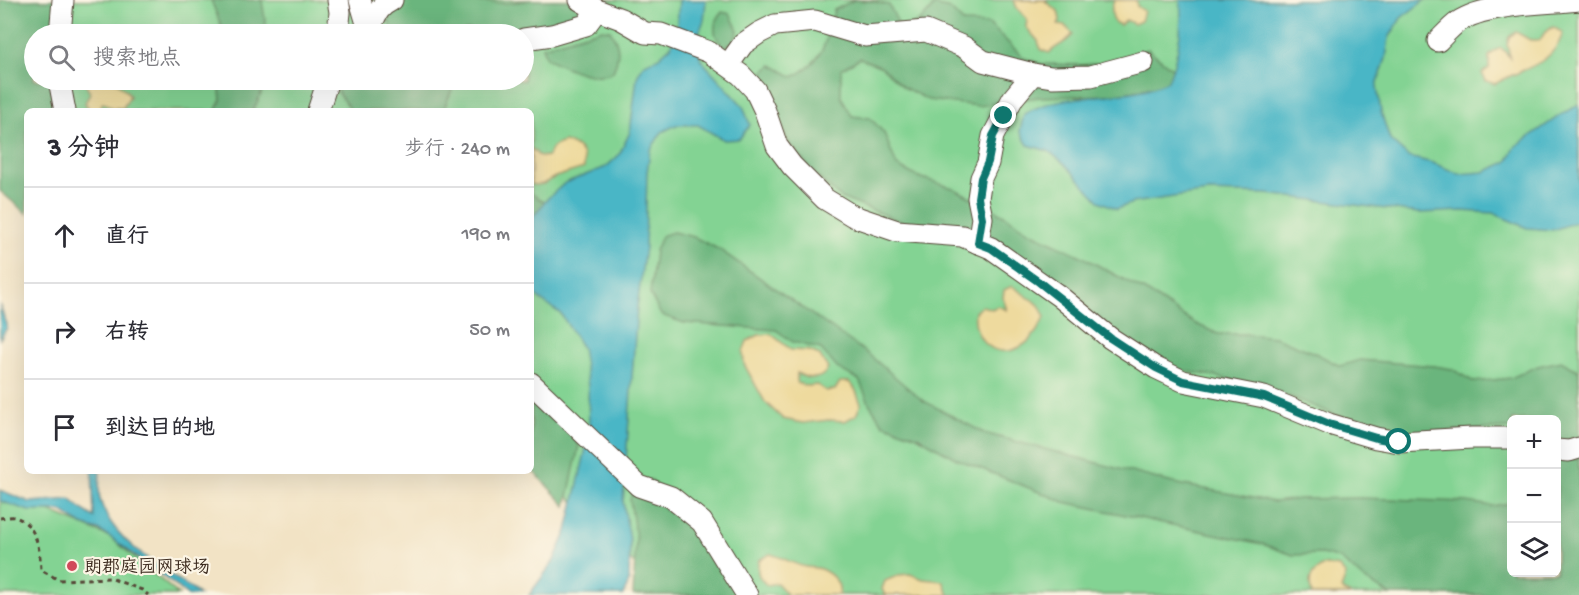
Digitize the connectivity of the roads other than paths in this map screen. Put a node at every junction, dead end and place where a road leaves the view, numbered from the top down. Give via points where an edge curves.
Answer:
1 (63, 0) edge
2 (338, 0) edge
3 (360, 0) edge
4 (392, 0) edge
5 (1567, 1) edge
6 (588, 5) edge
7 (61, 24) edge
8 (339, 24) edge
9 (366, 24) edge
10 (371, 24) edge
11 (534, 38) edge
12 (1438, 41) dead end
13 (1143, 62) dead end
14 (728, 65) junction
15 (1033, 74) junction
16 (61, 90) edge
17 (325, 90) edge
18 (64, 108) edge
19 (319, 108) edge
20 (978, 243) junction
21 (534, 386) edge
22 (1507, 438) edge
23 (1579, 448) edge
24 (1561, 451) edge
25 (747, 595) edge

1 - 7 lane
2 - 8 lane
3 - 9 lane
4 - 10 lane via 374,14
5 - 12 lane via 1495,8 1475,14 1458,22
6 - 11 lane via 586,25
6 - 14 lane via 645,33 661,34 708,52
13 - 15 lane via 1091,76
14 - 15 lane via 743,44 759,33 775,25 815,21 865,36 926,31 964,47 983,61
14 - 20 lane via 755,90 777,146 825,200 853,216 897,231 962,236
15 - 20 lane via 1013,98 993,136 978,198 982,218
16 - 18 lane
17 - 19 lane
20 - 22 lane via 1046,286 1110,338 1183,381 1264,397 1329,424 1376,438 1399,442
21 - 25 lane via 639,486 670,496 702,522
23 - 24 lane

